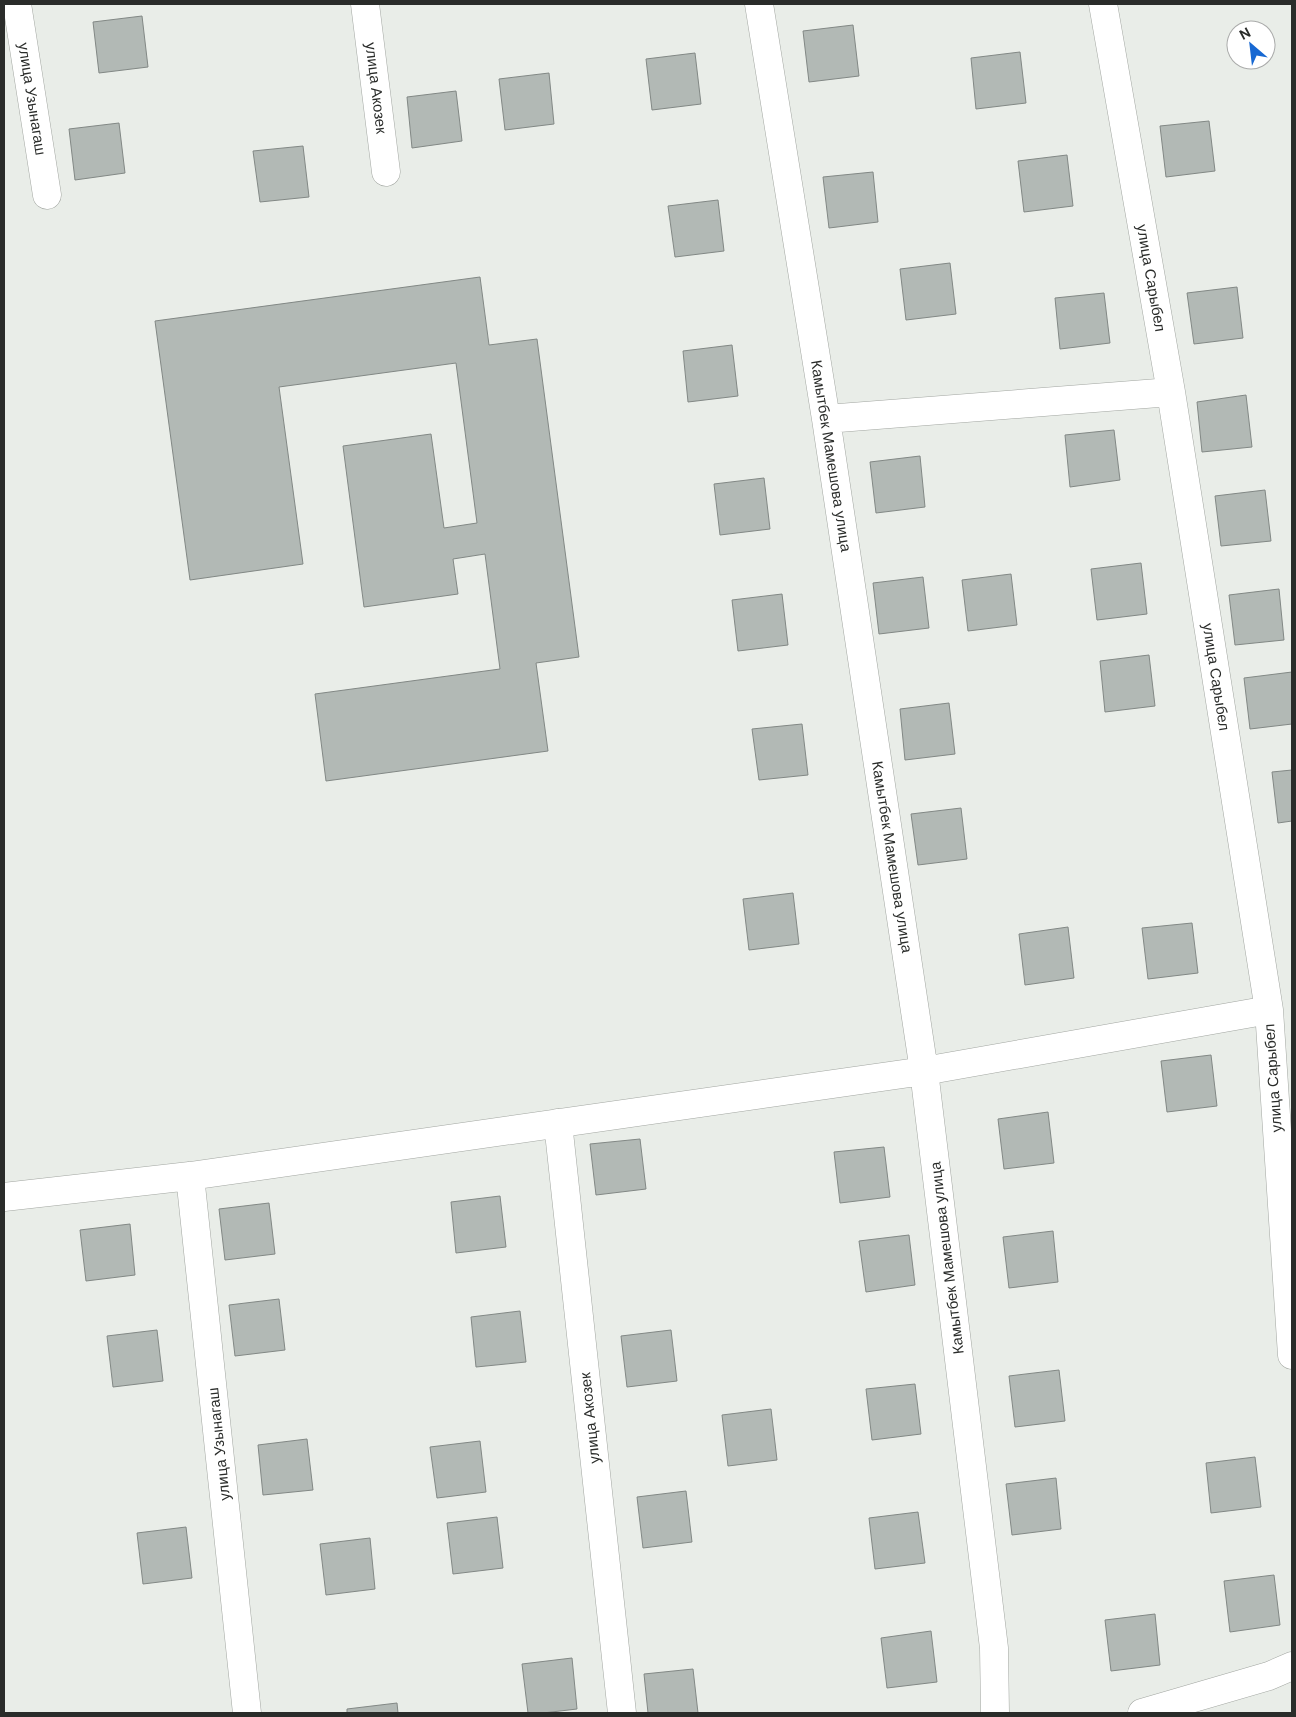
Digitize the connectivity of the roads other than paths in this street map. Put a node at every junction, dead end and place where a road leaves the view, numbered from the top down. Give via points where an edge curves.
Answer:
1 (17, 4) edge
2 (365, 4) edge
3 (759, 4) edge
4 (1103, 4) edge
5 (386, 172) dead end
6 (47, 195) dead end
7 (1171, 392) junction
8 (826, 419) junction
9 (1269, 1010) junction
10 (924, 1071) junction
11 (558, 1123) junction
12 (190, 1176) junction
13 (4, 1197) edge
14 (1292, 1355) edge
15 (1292, 1666) edge
16 (247, 1713) edge
17 (622, 1713) edge
18 (996, 1713) edge
19 (1142, 1713) edge

1 - 6 street, улица Узынагаш
2 - 5 street, улица Акозек
3 - 8 street, Камытбек Мамешова улица
4 - 7 street, улица Сарыбел
7 - 8 street
7 - 9 street, улица Сарыбел
8 - 10 street, Камытбек Мамешова улица
9 - 10 street
9 - 14 street, улица Сарыбел
10 - 11 street
10 - 18 street, Камытбек Мамешова улица via 994,1648
11 - 12 street
11 - 17 street, улица Акозек
12 - 13 street
12 - 16 street, улица Узынагаш
15 - 19 street via 1269,1676

